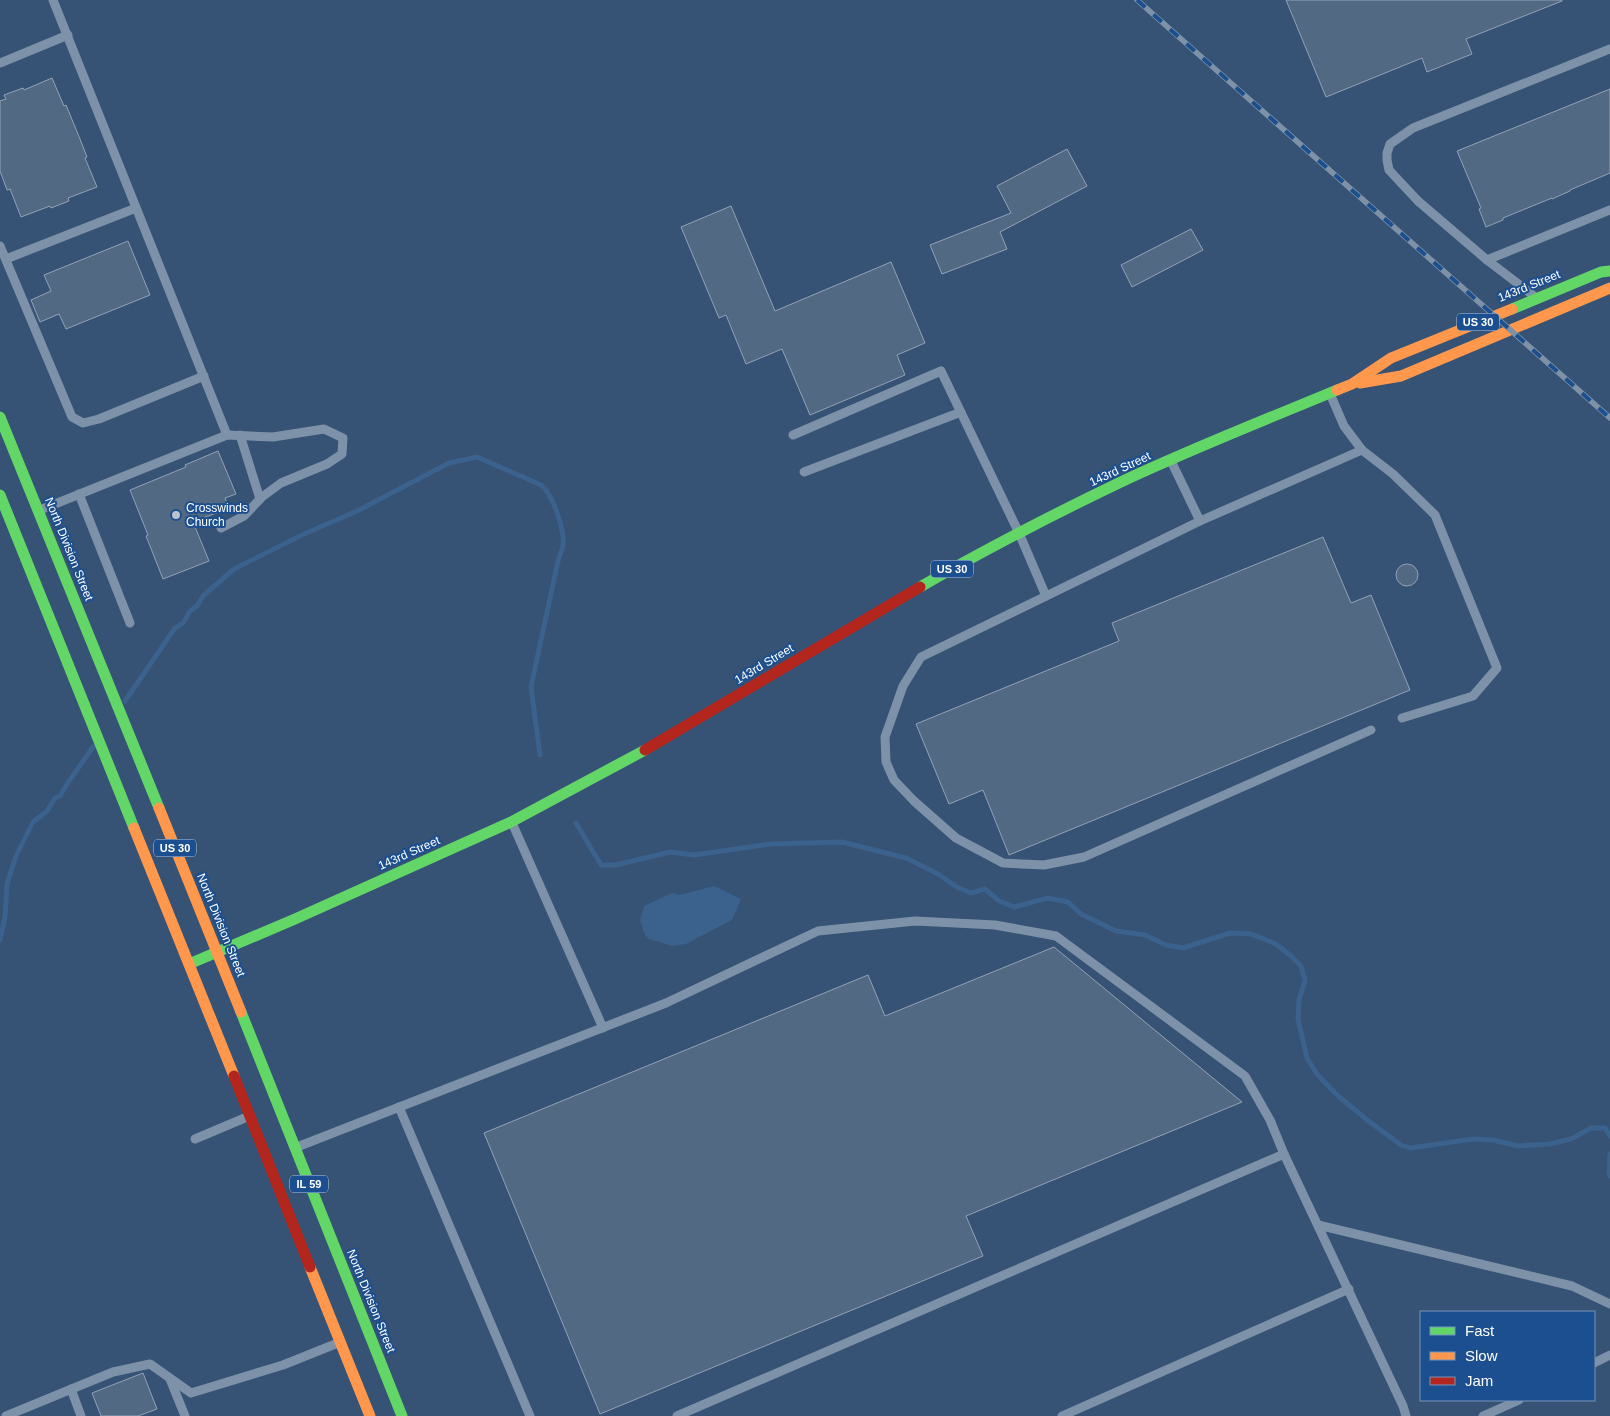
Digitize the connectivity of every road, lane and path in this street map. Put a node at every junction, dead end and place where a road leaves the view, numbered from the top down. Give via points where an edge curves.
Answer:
1 (53, 0) edge
2 (68, 35) junction
3 (1610, 48) edge
4 (0, 63) edge
5 (136, 208) junction
6 (1610, 210) edge
7 (0, 246) edge
8 (6, 259) junction
9 (1487, 260) junction
10 (1610, 271) edge
11 (1610, 288) edge
12 (1536, 298) junction
13 (204, 376) junction
14 (1352, 384) junction
15 (1330, 393) junction
16 (961, 412) junction
17 (0, 417) edge
18 (793, 434) dead end
19 (227, 435) junction
20 (240, 435) junction
21 (1362, 450) junction
22 (1171, 460) junction
23 (804, 472) dead end
24 (79, 494) junction
25 (0, 495) edge
26 (260, 499) junction
27 (20, 518) edge
28 (1200, 521) junction
29 (221, 528) dead end
30 (1018, 533) junction
31 (1046, 596) junction
32 (130, 623) dead end
33 (1402, 718) dead end
34 (1371, 730) dead end
35 (511, 822) junction
36 (218, 952) junction
37 (189, 964) junction
38 (603, 1028) junction
39 (399, 1107) junction
40 (250, 1116) junction
41 (195, 1139) dead end
42 (295, 1148) junction
43 (1284, 1154) junction
44 (1318, 1225) junction
45 (1349, 1289) junction
46 (1610, 1304) edge
47 (341, 1342) junction
48 (1610, 1355) edge
49 (1595, 1362) edge
50 (169, 1378) junction
51 (71, 1389) junction
52 (1517, 1401) edge
53 (6, 1416) edge
54 (81, 1416) edge
55 (185, 1416) edge
56 (370, 1416) edge
57 (402, 1416) edge
58 (530, 1416) edge
59 (677, 1416) edge
60 (1062, 1416) edge
61 (1406, 1416) edge
62 (1483, 1416) edge

1 - 2 lane
2 - 4 lane
2 - 5 lane
3 - 9 lane via 1413,128 1390,144 1387,160 1393,175 1418,201
5 - 8 lane
5 - 13 lane
6 - 9 lane
7 - 8 lane
8 - 13 lane via 72,417 83,423 99,419
9 - 12 lane
10 - 12 main road, 143rd Street / US 30
11 - 14 main road, 143rd Street / US 30 via 1401,376
12 - 14 main road, 143rd Street / US 30 via 1391,358
13 - 19 lane
14 - 15 main road, 143rd Street / US 30
15 - 21 lane via 1344,426
15 - 22 main road, 143rd Street / US 30
16 - 18 lane via 941,371
16 - 23 lane
16 - 30 lane
17 - 27 main road, North Division Street / US 30
19 - 20 lane
19 - 24 lane
20 - 26 lane
20 - 26 lane via 273,437 324,429 343,438 342,454 327,464 281,483
21 - 28 lane
21 - 33 lane via 1393,474 1435,515 1497,668 1473,696
22 - 28 lane
22 - 30 main road, 143rd Street / US 30
24 - 27 lane
24 - 32 lane
25 - 27 main road, North Division Street / US 30
26 - 29 lane via 244,516
27 - 36 main road, North Division Street / US 30 via 112,693
27 - 37 main road, North Division Street / US 30 via 91,720
28 - 31 lane
30 - 31 lane
30 - 35 main road, 143rd Street / US 30 via 922,586 659,743
31 - 34 lane via 921,657 902,686 885,737 886,762 894,780 956,838 1003,863 1044,865 1084,856
35 - 36 main road, 143rd Street / US 30
35 - 38 lane
36 - 37 main road, 143rd Street / US 30
36 - 42 main road, North Division Street / IL 59
37 - 40 main road, North Division Street / IL 59
38 - 39 lane
38 - 43 lane via 666,1003 818,931 915,922 995,925 1056,936 1245,1076 1270,1120
39 - 42 lane
39 - 58 lane
40 - 41 lane
40 - 47 main road, North Division Street / IL 59
42 - 57 main road, North Division Street / IL 59
43 - 44 lane
43 - 59 lane
44 - 45 lane
44 - 46 lane via 1572,1286
45 - 60 lane
45 - 61 lane
47 - 50 lane via 283,1365 191,1393
47 - 56 main road, North Division Street / IL 59
48 - 49 lane
50 - 51 lane via 150,1364 113,1372
50 - 55 lane
51 - 53 lane
51 - 54 lane
52 - 62 lane

